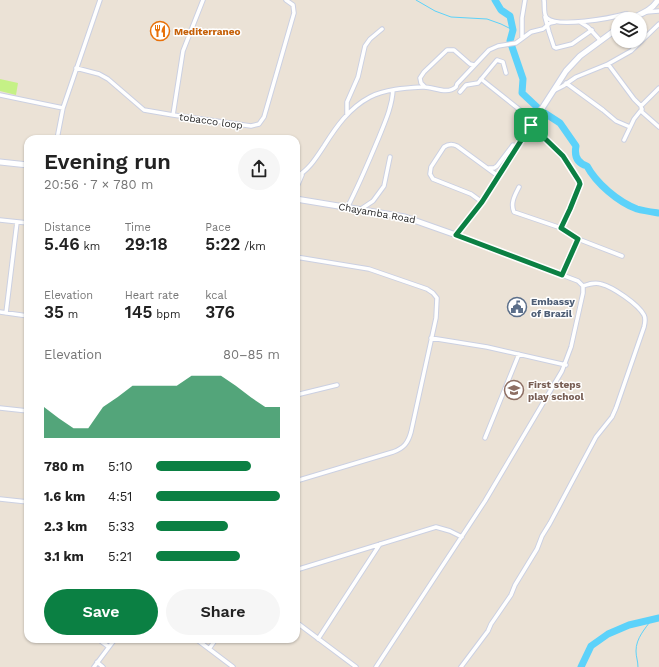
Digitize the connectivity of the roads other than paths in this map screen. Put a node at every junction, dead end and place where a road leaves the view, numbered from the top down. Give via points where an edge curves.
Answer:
1 (100, 0) edge
2 (203, 0) edge
3 (286, 0) edge
4 (525, 0) edge
5 (544, 0) edge
6 (658, 0) edge
7 (659, 11) edge
8 (646, 12) joint
9 (545, 16) junction
10 (611, 18) edge
11 (580, 21) junction
12 (555, 22) junction
13 (659, 24) edge
14 (547, 26) junction
15 (382, 28) dead end
16 (592, 30) junction
17 (611, 33) edge
18 (522, 39) junction
19 (600, 40) junction
20 (608, 64) junction
21 (474, 65) junction
22 (76, 68) junction
23 (506, 73) dead end
24 (481, 79) junction
25 (566, 83) junction
26 (426, 87) junction
27 (659, 88) edge
28 (393, 90) junction
29 (553, 90) junction
30 (460, 92) dead end
31 (0, 95) edge
32 (63, 108) junction
33 (642, 108) junction
34 (173, 115) junction
35 (347, 115) junction
36 (533, 123) junction
37 (630, 127) junction
38 (659, 127) edge
39 (58, 135) edge
40 (624, 140) dead end
41 (518, 147) junction
42 (390, 157) dead end
43 (0, 162) edge
44 (24, 165) edge
45 (488, 168) junction
46 (303, 174) junction
47 (300, 175) edge
48 (498, 176) junction
49 (300, 180) edge
50 (519, 187) dead end
51 (300, 200) edge
52 (482, 202) junction
53 (347, 208) junction
54 (361, 210) junction
55 (0, 220) edge
56 (18, 222) junction
57 (24, 223) edge
58 (561, 228) junction
59 (456, 235) junction
60 (578, 239) junction
61 (622, 256) dead end
62 (300, 258) edge
63 (562, 275) junction
64 (583, 286) junction
65 (0, 312) edge
66 (6, 313) junction
67 (24, 315) edge
68 (431, 338) junction
69 (519, 354) junction
70 (566, 365) junction
71 (337, 385) dead end
72 (300, 394) edge
73 (0, 408) edge
74 (24, 411) edge
75 (485, 438) dead end
76 (300, 480) edge
77 (0, 499) edge
78 (24, 502) edge
79 (462, 537) junction
80 (380, 544) junction
81 (300, 569) edge
82 (300, 625) edge
83 (318, 639) junction
84 (103, 643) edge
85 (112, 643) edge
86 (201, 643) edge
87 (213, 643) edge
88 (109, 648) junction
89 (209, 649) junction
90 (98, 662) junction
91 (94, 667) edge
92 (103, 667) edge
93 (233, 667) edge
94 (356, 667) edge
95 (376, 667) edge
96 (461, 667) edge

1 - 22 street
2 - 34 street, tobacco loop via 182,51
3 - 34 street, tobacco loop via 293,5 294,13 261,122 254,126 246,126
4 - 18 street
5 - 9 street
6 - 8 street
7 - 8 street
9 - 12 street
9 - 14 street
10 - 11 street
11 - 12 street
11 - 16 street
12 - 14 street
13 - 20 street via 631,51
14 - 16 street via 554,47 559,48 572,44
14 - 18 street via 531,32
15 - 35 street via 365,46 358,77 347,102
16 - 19 street
17 - 19 street
18 - 21 street via 516,43 492,48
19 - 29 street via 573,64
20 - 25 street
20 - 33 street
21 - 26 street via 454,89
21 - 26 street via 454,50 447,50 422,74 421,83
22 - 32 street
22 - 34 street via 108,79 144,110
23 - 24 street via 503,62 497,60
24 - 30 street via 475,84 464,86
24 - 36 street
25 - 29 street
25 - 37 street via 616,120
26 - 28 street
27 - 33 street
28 - 35 street via 369,97
28 - 53 street via 391,105 376,146
29 - 36 street
31 - 32 street
32 - 39 street
33 - 37 street
33 - 38 street via 645,115
35 - 46 street
36 - 41 street
36 - 58 street via 563,156 579,181 578,190
37 - 40 street
41 - 45 street via 512,145 497,166
41 - 48 street
42 - 54 street via 384,186 373,201
43 - 44 street
45 - 48 street
45 - 52 street via 457,146 448,145 444,147 430,172 433,179 471,194
46 - 47 street
46 - 49 street
48 - 52 street
50 - 58 street via 512,203 514,212
51 - 53 street, Chayamba Road
52 - 59 street
53 - 54 street, Chayamba Road
54 - 59 street, Chayamba Road via 405,217
55 - 56 street
56 - 57 street
56 - 66 street
58 - 60 street
59 - 63 street
60 - 61 street
60 - 63 street
62 - 68 street via 369,269 430,291 437,298
63 - 64 street via 578,281
64 - 70 street via 572,347
64 - 96 street via 601,284 620,293 644,315 644,327 612,417 596,437 511,595
65 - 66 street
66 - 67 street
68 - 69 street
68 - 76 street via 412,432 405,446 393,452
69 - 70 street
69 - 75 street
70 - 79 street
71 - 72 street
73 - 74 street
77 - 78 street
79 - 80 street via 450,530 436,527
79 - 95 street
80 - 81 street
80 - 83 street
82 - 83 street
83 - 94 street
84 - 88 street
85 - 88 street
86 - 89 street
87 - 89 street
88 - 90 street
89 - 93 street
90 - 91 street
90 - 92 street

